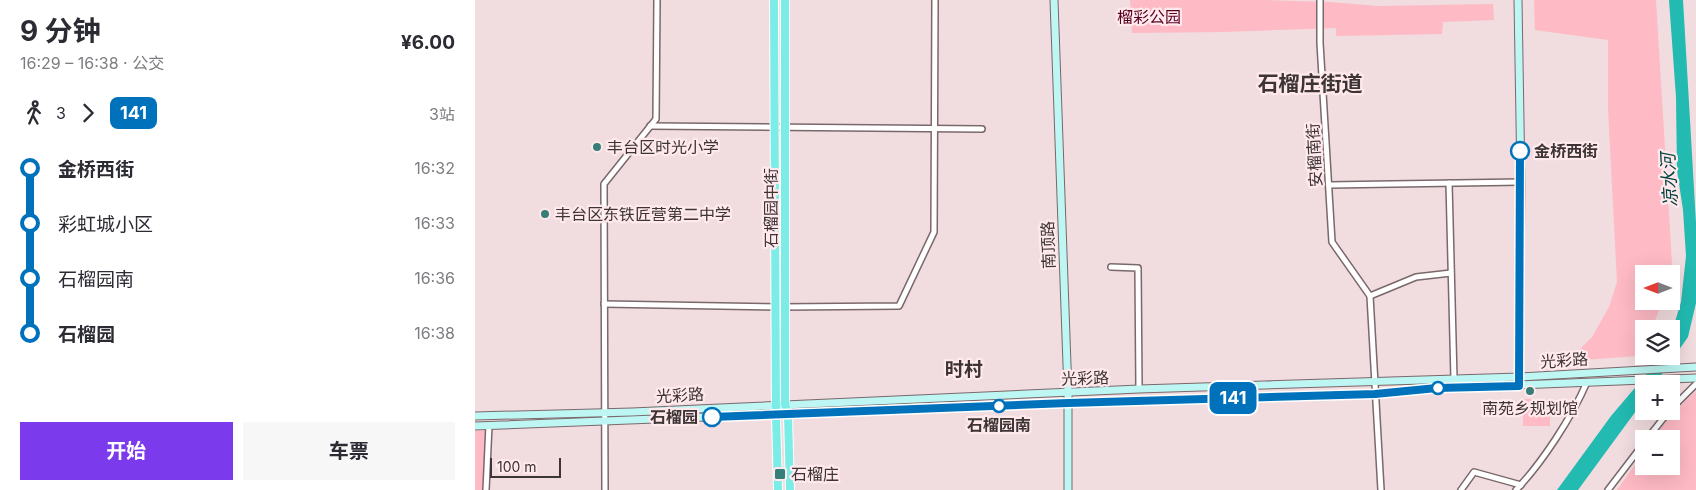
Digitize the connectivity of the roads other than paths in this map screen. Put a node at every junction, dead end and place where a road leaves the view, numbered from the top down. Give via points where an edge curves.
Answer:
1 (657, 0) edge
2 (774, 0) edge
3 (785, 0) edge
4 (935, 0) edge
5 (1054, 0) edge
6 (1320, 0) edge
7 (1518, 0) edge
8 (650, 126) junction
9 (775, 127) junction
10 (785, 127) junction
11 (935, 128) junction
12 (982, 129) dead end
13 (1521, 182) junction
14 (1449, 183) junction
15 (1329, 185) junction
16 (1111, 267) dead end
17 (1451, 274) junction
18 (1370, 296) junction
19 (604, 304) junction
20 (776, 307) junction
21 (785, 307) junction
22 (1694, 367) edge
23 (1519, 377) junction
24 (1454, 379) junction
25 (1695, 380) edge
26 (1375, 382) junction
27 (1587, 382) junction
28 (1519, 386) junction
29 (1139, 389) junction
30 (1067, 392) junction
31 (1375, 394) junction
32 (1680, 398) edge
33 (1068, 403) junction
34 (776, 404) junction
35 (785, 404) junction
36 (604, 412) junction
37 (776, 415) junction
38 (787, 415) junction
39 (475, 416) edge
40 (1662, 420) edge
41 (604, 421) junction
42 (489, 425) junction
43 (475, 426) edge
44 (1654, 430) edge
45 (1635, 455) edge
46 (1521, 484) junction
47 (486, 490) edge
48 (605, 490) edge
49 (778, 490) edge
50 (790, 490) edge
51 (1068, 490) edge
52 (1381, 490) edge
53 (1461, 490) edge
54 (1516, 490) edge
55 (1608, 490) edge

1 - 8 street via 656,119
2 - 9 main road, 石榴园中街
3 - 10 main road, 石榴园中街
4 - 11 street
5 - 30 main road, 南顶路
6 - 15 street, 安榴南街
7 - 13 main road
8 - 9 street
8 - 19 street via 604,184
9 - 10 street
9 - 20 main road, 石榴园中街
10 - 11 street
10 - 21 main road, 石榴园中街
11 - 12 street
11 - 21 street via 934,232 899,306
13 - 14 street
13 - 23 main road
14 - 15 street
14 - 17 street
15 - 18 street, 安榴南街 via 1332,242
16 - 29 street via 1138,268
17 - 18 street via 1416,277
17 - 24 street
18 - 26 street
19 - 20 street
19 - 36 street
20 - 21 street
20 - 34 main road, 石榴园中街
21 - 35 main road, 石榴园中街
22 - 23 main road, 光彩路
23 - 24 main road, 光彩路
23 - 28 main road
24 - 26 main road, 光彩路
25 - 27 main road, 光彩路
25 - 32 street
26 - 29 main road, 光彩路
26 - 31 street
27 - 28 main road, 光彩路
27 - 46 street via 1570,415 1531,475
28 - 31 main road, 光彩路 via 1437,388
29 - 30 main road, 光彩路
30 - 33 main road, 南顶路
30 - 35 main road, 光彩路
31 - 33 main road, 光彩路
31 - 52 street
33 - 38 main road, 光彩路
33 - 51 main road, 南顶路
34 - 35 main road, 光彩路
34 - 36 main road, 光彩路
34 - 37 main road, 石榴园中街
35 - 38 main road, 石榴园中街
36 - 39 main road, 光彩路
36 - 41 street
37 - 38 main road, 光彩路
37 - 41 main road, 光彩路
37 - 49 main road, 石榴园中街
38 - 50 main road, 石榴园中街
40 - 44 street
41 - 42 main road, 光彩路
41 - 48 street
42 - 43 main road, 光彩路
42 - 47 street
45 - 55 street
46 - 53 street via 1474,472
46 - 54 street

